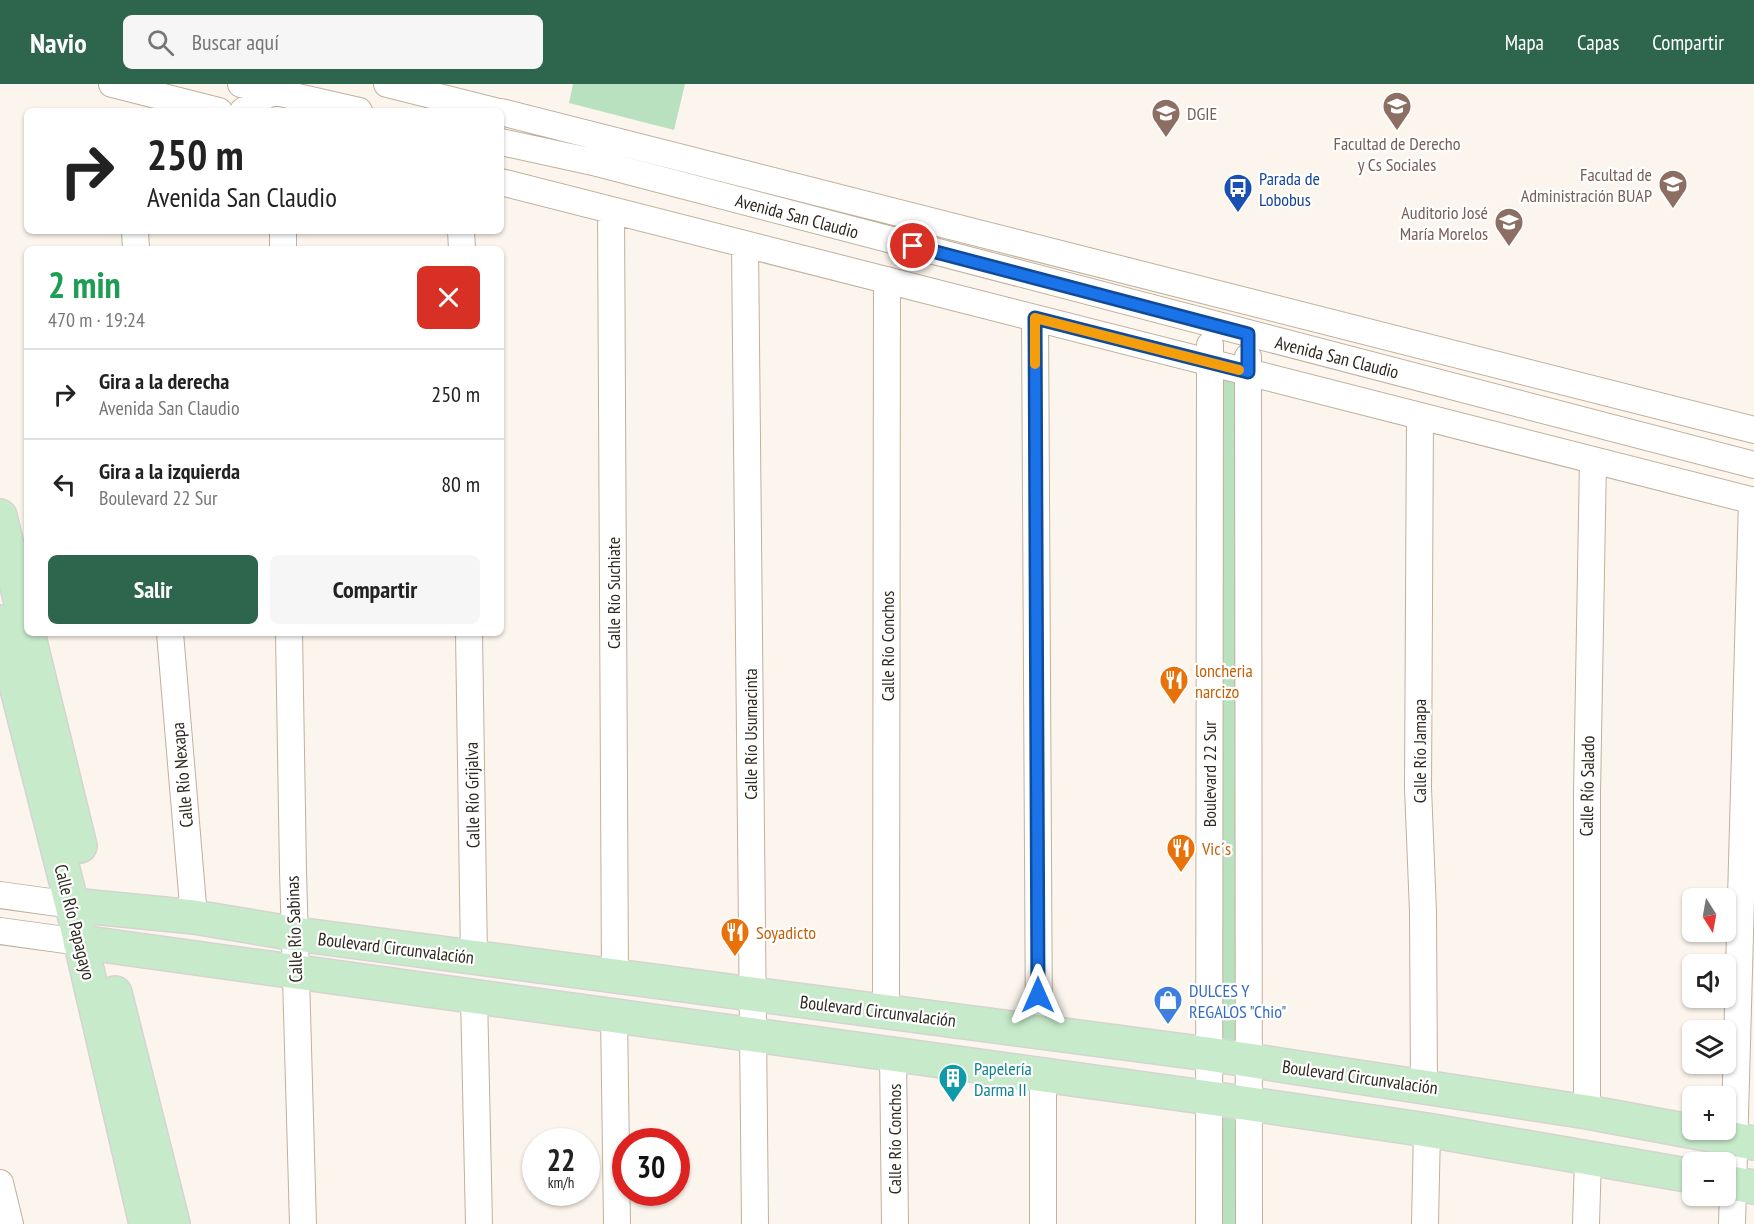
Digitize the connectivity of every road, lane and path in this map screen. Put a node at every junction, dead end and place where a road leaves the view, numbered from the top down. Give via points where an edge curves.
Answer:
1 (241, 84) edge
2 (387, 84) edge
3 (271, 92) junction
4 (120, 94) edge
5 (202, 108) edge
6 (247, 108) edge
7 (345, 108) edge
8 (483, 108) edge
9 (504, 113) edge
10 (504, 143) edge
11 (504, 184) edge
12 (611, 210) junction
13 (746, 245) junction
14 (887, 280) junction
15 (1210, 324) junction
16 (1035, 330) junction
17 (1248, 334) junction
18 (1210, 362) junction
19 (1248, 372) junction
20 (1636, 400) junction
21 (1420, 416) junction
22 (1592, 423) junction
23 (1754, 430) edge
24 (1593, 460) junction
25 (1754, 465) edge
26 (1753, 500) edge
27 (0, 516) edge
28 (1209, 547) junction
29 (1248, 548) junction
30 (24, 616) edge
31 (0, 622) edge
32 (29, 636) edge
33 (170, 636) edge
34 (289, 636) edge
35 (469, 636) edge
36 (8, 692) edge
37 (0, 895) edge
38 (83, 906) junction
39 (194, 917) junction
40 (0, 931) edge
41 (296, 934) junction
42 (92, 943) junction
43 (474, 958) junction
44 (296, 971) junction
45 (615, 976) junction
46 (752, 994) junction
47 (474, 996) junction
48 (886, 1012) junction
49 (614, 1015) junction
50 (1039, 1032) junction
51 (753, 1035) junction
52 (893, 1054) junction
53 (1208, 1054) junction
54 (1249, 1061) junction
55 (1043, 1075) junction
56 (1424, 1086) junction
57 (1210, 1098) junction
58 (1249, 1104) junction
59 (1587, 1112) junction
60 (1427, 1130) junction
61 (1744, 1142) edge
62 (1588, 1158) junction
63 (1682, 1174) edge
64 (0, 1183) edge
65 (1738, 1184) edge
66 (10, 1224) edge
67 (146, 1224) edge
68 (173, 1224) edge
69 (303, 1224) edge
70 (479, 1224) edge
71 (617, 1224) edge
72 (755, 1224) edge
73 (895, 1224) edge
74 (1043, 1224) edge
75 (1209, 1224) edge
76 (1249, 1224) edge
77 (1425, 1224) edge
78 (1586, 1224) edge
79 (1732, 1224) edge

1 - 3 street
2 - 8 street
3 - 6 street
3 - 7 street
4 - 5 street
9 - 20 street, Avenida San Claudio
10 - 15 street, Avenida San Claudio via 593,162
11 - 12 street, Avenida San Claudio
12 - 13 street, Avenida San Claudio
12 - 45 street, Calle Río Suchiate
13 - 14 street, Avenida San Claudio
13 - 46 street, Calle Río Usumacinta
14 - 16 street, Avenida San Claudio
14 - 48 street, Calle Río Conchos
15 - 17 street, Avenida San Claudio
15 - 18 street, Boulevard 22 Sur
16 - 18 street, Avenida San Claudio
16 - 50 street
17 - 19 street
17 - 22 street, Avenida San Claudio
18 - 19 street, Avenida San Claudio
18 - 28 street, Boulevard 22 Sur
19 - 21 street, Avenida San Claudio
19 - 29 street
20 - 22 street
20 - 23 street, Avenida San Claudio
21 - 24 street, Avenida San Claudio
21 - 56 street, Calle Río Jamapa via 1418,788
22 - 25 street, Avenida San Claudio
24 - 26 street, Avenida San Claudio
24 - 59 street, Calle Río Salado
26 - 61 street
27 - 30 main road
28 - 29 street
28 - 53 street, Boulevard 22 Sur
29 - 54 street
31 - 36 main road, Calle Río Papagayo
32 - 38 main road, Calle Río Papagayo
33 - 39 street, Calle Río Nexapa
34 - 41 street, Calle Río Sabinas
35 - 43 street, Calle Río Grijalva
36 - 38 main road, Calle Río Papagayo
37 - 38 street, Boulevard Circunvalación
38 - 39 main road, Boulevard Circunvalación
38 - 42 main road, Calle Río Papagayo
39 - 41 main road, Boulevard Circunvalación
40 - 42 street, Boulevard Circunvalación
41 - 43 main road, Boulevard Circunvalación
41 - 44 street, Calle Río Sabinas
42 - 44 main road, Boulevard Circunvalación
42 - 67 main road, Calle Río Papagayo
42 - 68 main road, Calle Río Papagayo
43 - 45 main road, Boulevard Circunvalación
44 - 47 main road, Boulevard Circunvalación
44 - 69 street, Calle Río Sabinas
45 - 46 main road, Boulevard Circunvalación
46 - 48 main road, Boulevard Circunvalación
46 - 51 street, Calle Río Usumacinta
47 - 49 main road, Boulevard Circunvalación
47 - 70 street
48 - 50 main road, Boulevard Circunvalación
49 - 51 main road, Boulevard Circunvalación
49 - 71 street
50 - 53 main road, Boulevard Circunvalación
51 - 52 main road, Boulevard Circunvalación
51 - 72 street, Calle Río Usumacinta
52 - 55 main road, Boulevard Circunvalación
52 - 73 street, Calle Río Conchos
53 - 54 main road, Boulevard Circunvalación
53 - 57 street, Boulevard 22 Sur
54 - 56 main road, Boulevard Circunvalación
54 - 58 street
55 - 57 main road, Boulevard Circunvalación
55 - 74 street
56 - 59 main road, Boulevard Circunvalación
57 - 58 main road, Boulevard Circunvalación
57 - 75 street, Boulevard 22 Sur
58 - 60 main road, Boulevard Circunvalación
58 - 76 street
59 - 61 main road, Boulevard Circunvalación
60 - 62 main road, Boulevard Circunvalación
60 - 77 street
61 - 65 street
62 - 63 main road, Boulevard Circunvalación
62 - 78 street
64 - 66 street
65 - 79 street

